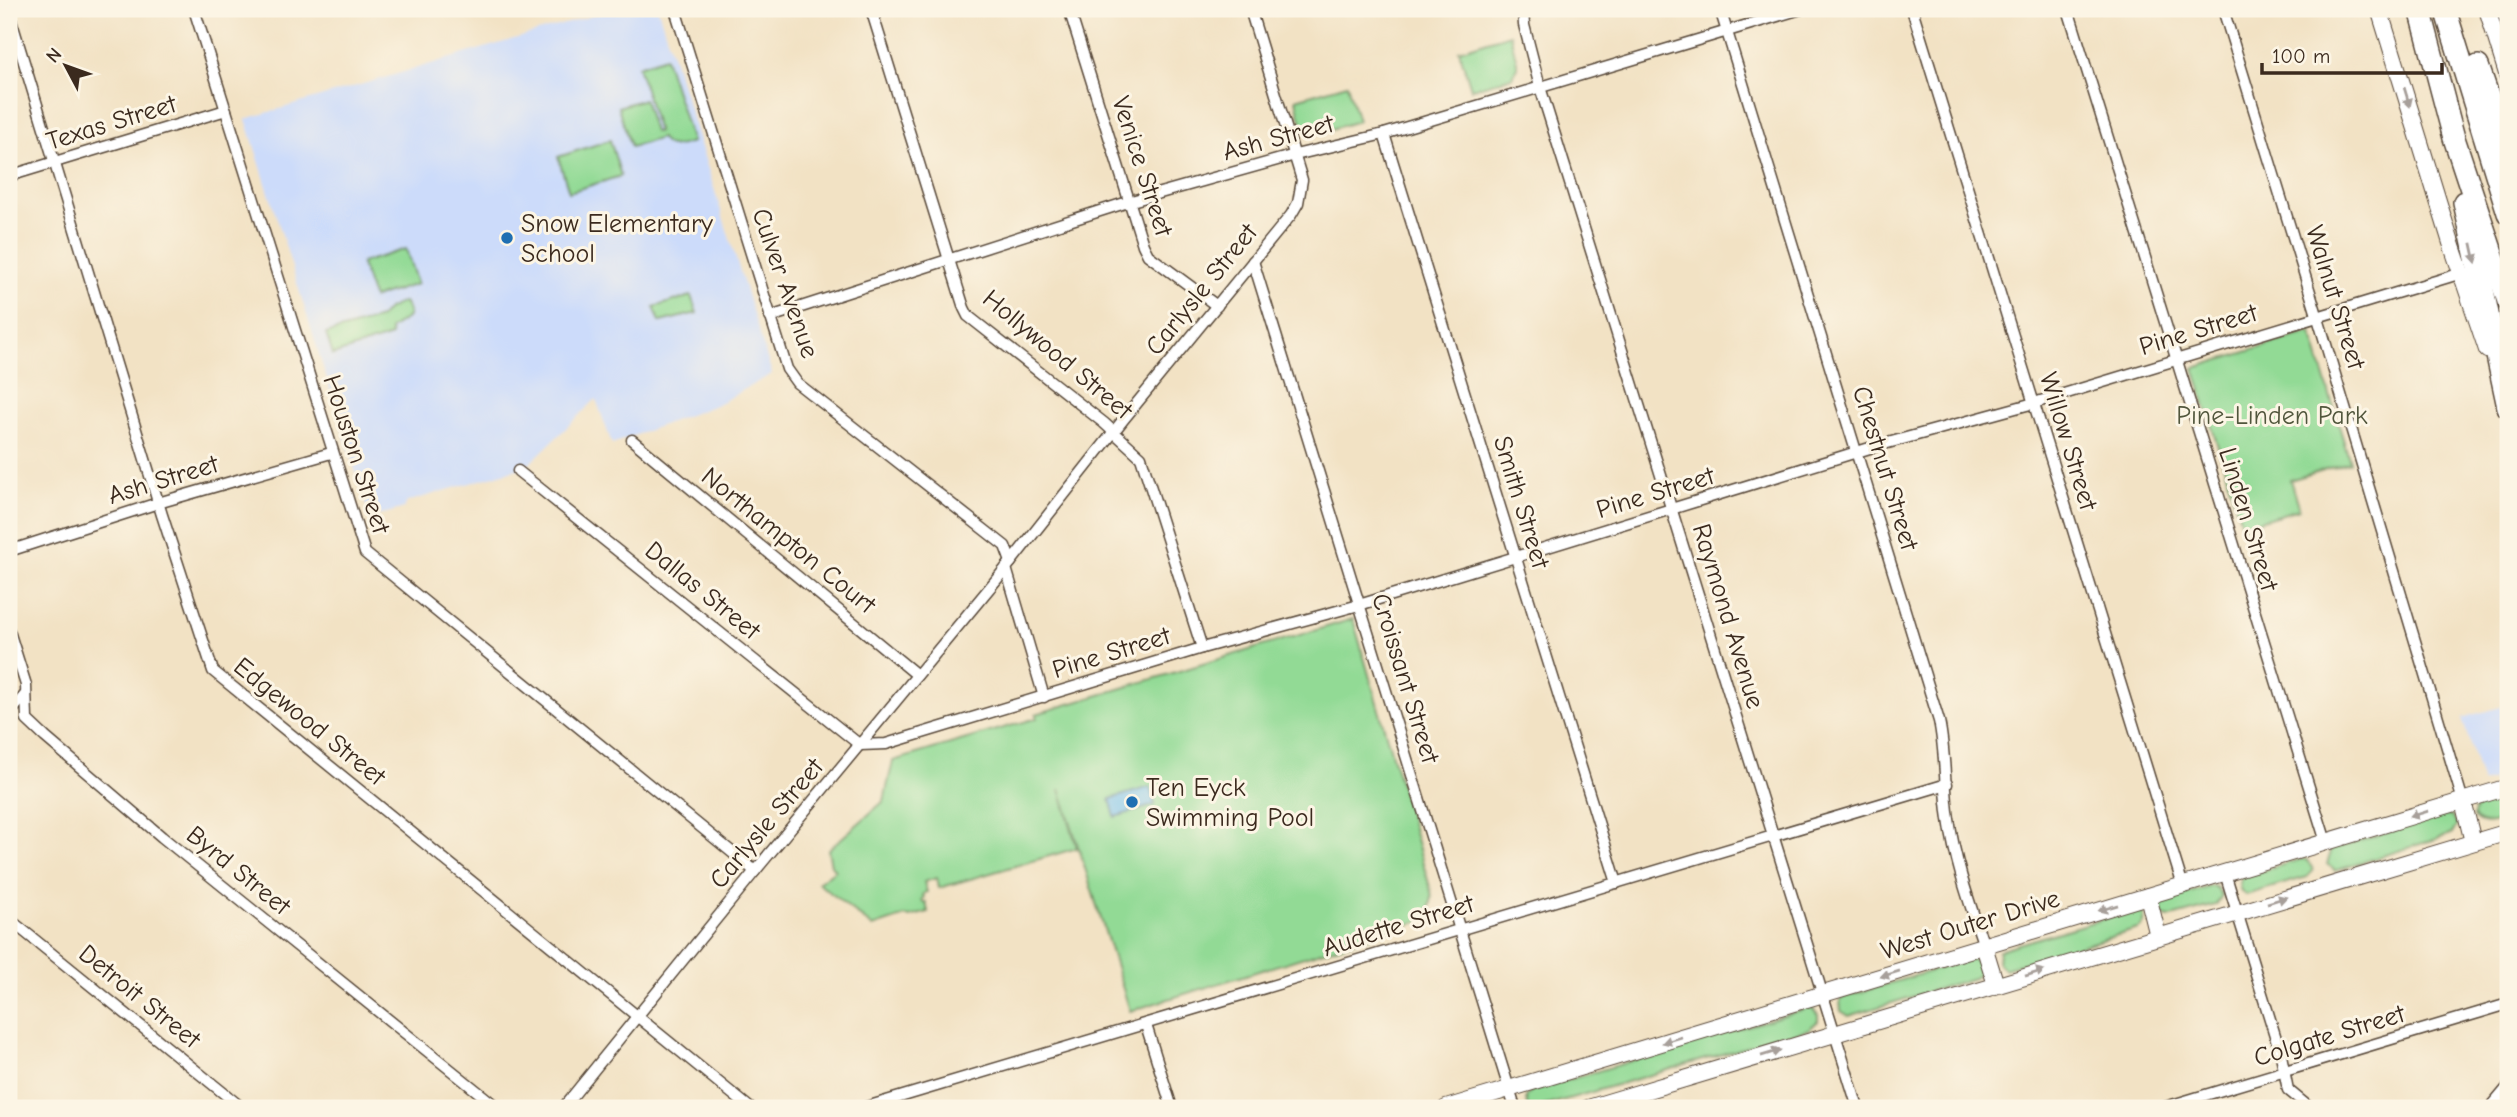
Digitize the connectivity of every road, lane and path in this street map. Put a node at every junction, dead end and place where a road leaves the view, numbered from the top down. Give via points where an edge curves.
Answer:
1 (194, 9) edge
2 (675, 9) edge
3 (871, 9) edge
4 (1069, 9) edge
5 (1250, 9) edge
6 (1523, 9) edge
7 (1720, 9) edge
8 (1801, 9) edge
9 (1912, 9) edge
10 (2068, 9) edge
11 (2223, 9) edge
12 (2379, 9) edge
13 (2420, 9) edge
14 (2445, 9) edge
15 (2459, 9) edge
16 (2487, 9) edge
17 (9, 13) edge
18 (1727, 31) junction
19 (2508, 77) edge
20 (1540, 87) junction
21 (226, 110) junction
22 (1384, 134) junction
23 (2454, 138) junction
24 (2508, 153) edge
25 (1295, 155) junction
26 (55, 163) junction
27 (9, 176) edge
28 (1128, 202) junction
29 (2508, 213) edge
30 (949, 260) junction
31 (1253, 261) junction
32 (2462, 273) junction
33 (2508, 301) edge
34 (1217, 306) junction
35 (770, 317) junction
36 (2318, 317) junction
37 (2176, 360) junction
38 (2034, 402) junction
39 (2508, 407) edge
40 (2508, 413) edge
41 (1114, 432) junction
42 (632, 440) dead end
43 (331, 453) junction
44 (1857, 453) junction
45 (518, 471) dead end
46 (158, 503) junction
47 (1672, 511) junction
48 (9, 551) edge
49 (1516, 558) junction
50 (1009, 565) junction
51 (1359, 605) junction
52 (9, 631) edge
53 (1202, 648) junction
54 (917, 675) junction
55 (25, 695) junction
56 (1044, 697) junction
57 (9, 714) edge
58 (860, 746) junction
59 (1947, 784) junction
60 (2508, 788) edge
61 (2463, 801) junction
62 (2508, 832) edge
63 (1774, 836) junction
64 (2326, 842) junction
65 (2473, 842) junction
66 (755, 871) junction
67 (2225, 873) junction
68 (1617, 883) junction
69 (2183, 886) junction
70 (2148, 896) junction
71 (2236, 912) junction
72 (9, 919) edge
73 (1461, 930) junction
74 (2158, 936) junction
75 (1983, 946) junction
76 (1996, 985) junction
77 (1823, 995) junction
78 (2508, 1004) edge
79 (637, 1017) junction
80 (1146, 1025) junction
81 (1835, 1034) junction
82 (2284, 1072) junction
83 (1510, 1089) junction
84 (2508, 1090) edge
85 (242, 1108) edge
86 (498, 1108) edge
87 (563, 1108) edge
88 (750, 1108) edge
89 (863, 1108) edge
90 (1172, 1108) edge
91 (1446, 1108) edge
92 (1514, 1108) edge
93 (1588, 1108) edge
94 (1858, 1108) edge
95 (2162, 1108) edge
96 (2310, 1108) edge
97 (2493, 1108) edge

1 - 21 street, Houston Street
2 - 35 street, Culver Avenue
3 - 30 street, Hollywood Street
4 - 28 street, Venice Street
5 - 25 street, Carlysle Street
6 - 20 street, Raymond Avenue
7 - 18 street, Chestnut Street
8 - 18 street, Ash Street
9 - 38 street, Willow Street
10 - 37 street, Linden Street
11 - 36 street, Walnut Street
12 -> 32 main road
13 - 23 highway
14 - 29 highway
15 - 24 highway
16 - 19 main road
17 - 26 street, Edgewood Street
18 - 20 street, Ash Street
18 - 44 street, Chestnut Street
20 - 22 street, Ash Street
20 - 47 street, Raymond Avenue
21 - 26 street, Texas Street
21 - 43 street, Houston Street
22 - 25 street, Ash Street
22 - 49 street, Smith Street
23 - 33 highway
23 -> 39 highway
25 - 28 street, Ash Street
25 - 31 street, Carlysle Street via 1302,180 1298,203
26 - 27 street, Texas Street
26 - 46 street, Edgewood Street
28 - 30 street, Ash Street
28 - 34 street, Venice Street via 1148,255
30 - 35 street, Ash Street
30 - 41 street, Hollywood Street via 968,316
31 - 34 street, Carlysle Street
31 - 51 street, Croissant Street
32 - 36 street, Pine Street
32 - 40 main road
34 - 41 street, Carlysle Street
35 - 50 street, Culver Avenue via 787,369 797,383 1005,546
36 - 37 street, Pine Street
36 - 61 street, Walnut Street
37 - 38 street, Pine Street
37 - 64 street, Linden Street
38 - 44 street, Pine Street
38 - 69 street, Willow Street
41 - 50 street, Carlysle Street
41 - 53 street, Hollywood Street via 1145,465
42 - 54 street, Northampton Court
43 - 46 street, Ash Street
43 - 66 street, Houston Street via 365,553
44 - 47 street, Pine Street
44 - 59 street, Chestnut Street via 1940,721
45 - 58 street, Dallas Street
46 - 48 street, Ash Street
46 - 79 street, Edgewood Street via 213,671
47 - 49 street, Pine Street
47 - 63 street, Raymond Avenue
49 - 51 street, Pine Street
49 - 68 street, Smith Street
50 - 54 street, Carlysle Street
50 - 56 street, Culver Avenue
51 - 53 street, Pine Street
51 - 73 street, Croissant Street
52 - 55 street, Byrd Street
53 - 56 street, Pine Street
54 - 58 street, Carlysle Street
55 - 57 street
55 - 86 street, Byrd Street via 27,720 44,737
56 - 58 street, Pine Street via 886,744
58 - 66 street, Carlysle Street
59 - 63 street, Audette Street
59 - 75 street, Chestnut Street via 1954,850
60 - 61 main road, West Outer Drive
61 -> 64 main road, West Outer Drive
61 - 65 main road
62 - 65 main road
63 - 68 street, Audette Street
63 - 77 street, Raymond Avenue
64 - 67 main road, West Outer Drive
71 -> 65 main road
66 - 79 street, Carlysle Street
67 - 69 main road, West Outer Drive
67 - 71 street
68 - 73 street, Audette Street
69 - 70 main road, West Outer Drive
70 - 74 main road
70 -> 75 main road, West Outer Drive
71 - 74 main road
71 - 82 street
72 - 85 street, Detroit Street
73 - 80 street, Audette Street
73 - 83 street, Croissant Street
76 -> 74 main road
75 - 76 main road
75 -> 77 main road, West Outer Drive
76 - 81 main road
77 - 81 street, Raymond Avenue
77 -> 83 main road, West Outer Drive
78 - 82 street, Colgate Street
79 - 87 street, Carlysle Street
79 - 88 street, Edgewood Street
80 - 89 street, Audette Street
80 - 90 street
93 -> 81 main road
81 - 94 street, Raymond Avenue
82 - 95 street, Colgate Street
82 - 96 street via 2288,1090
83 - 91 main road, West Outer Drive
83 - 92 street, Croissant Street
84 - 97 street

